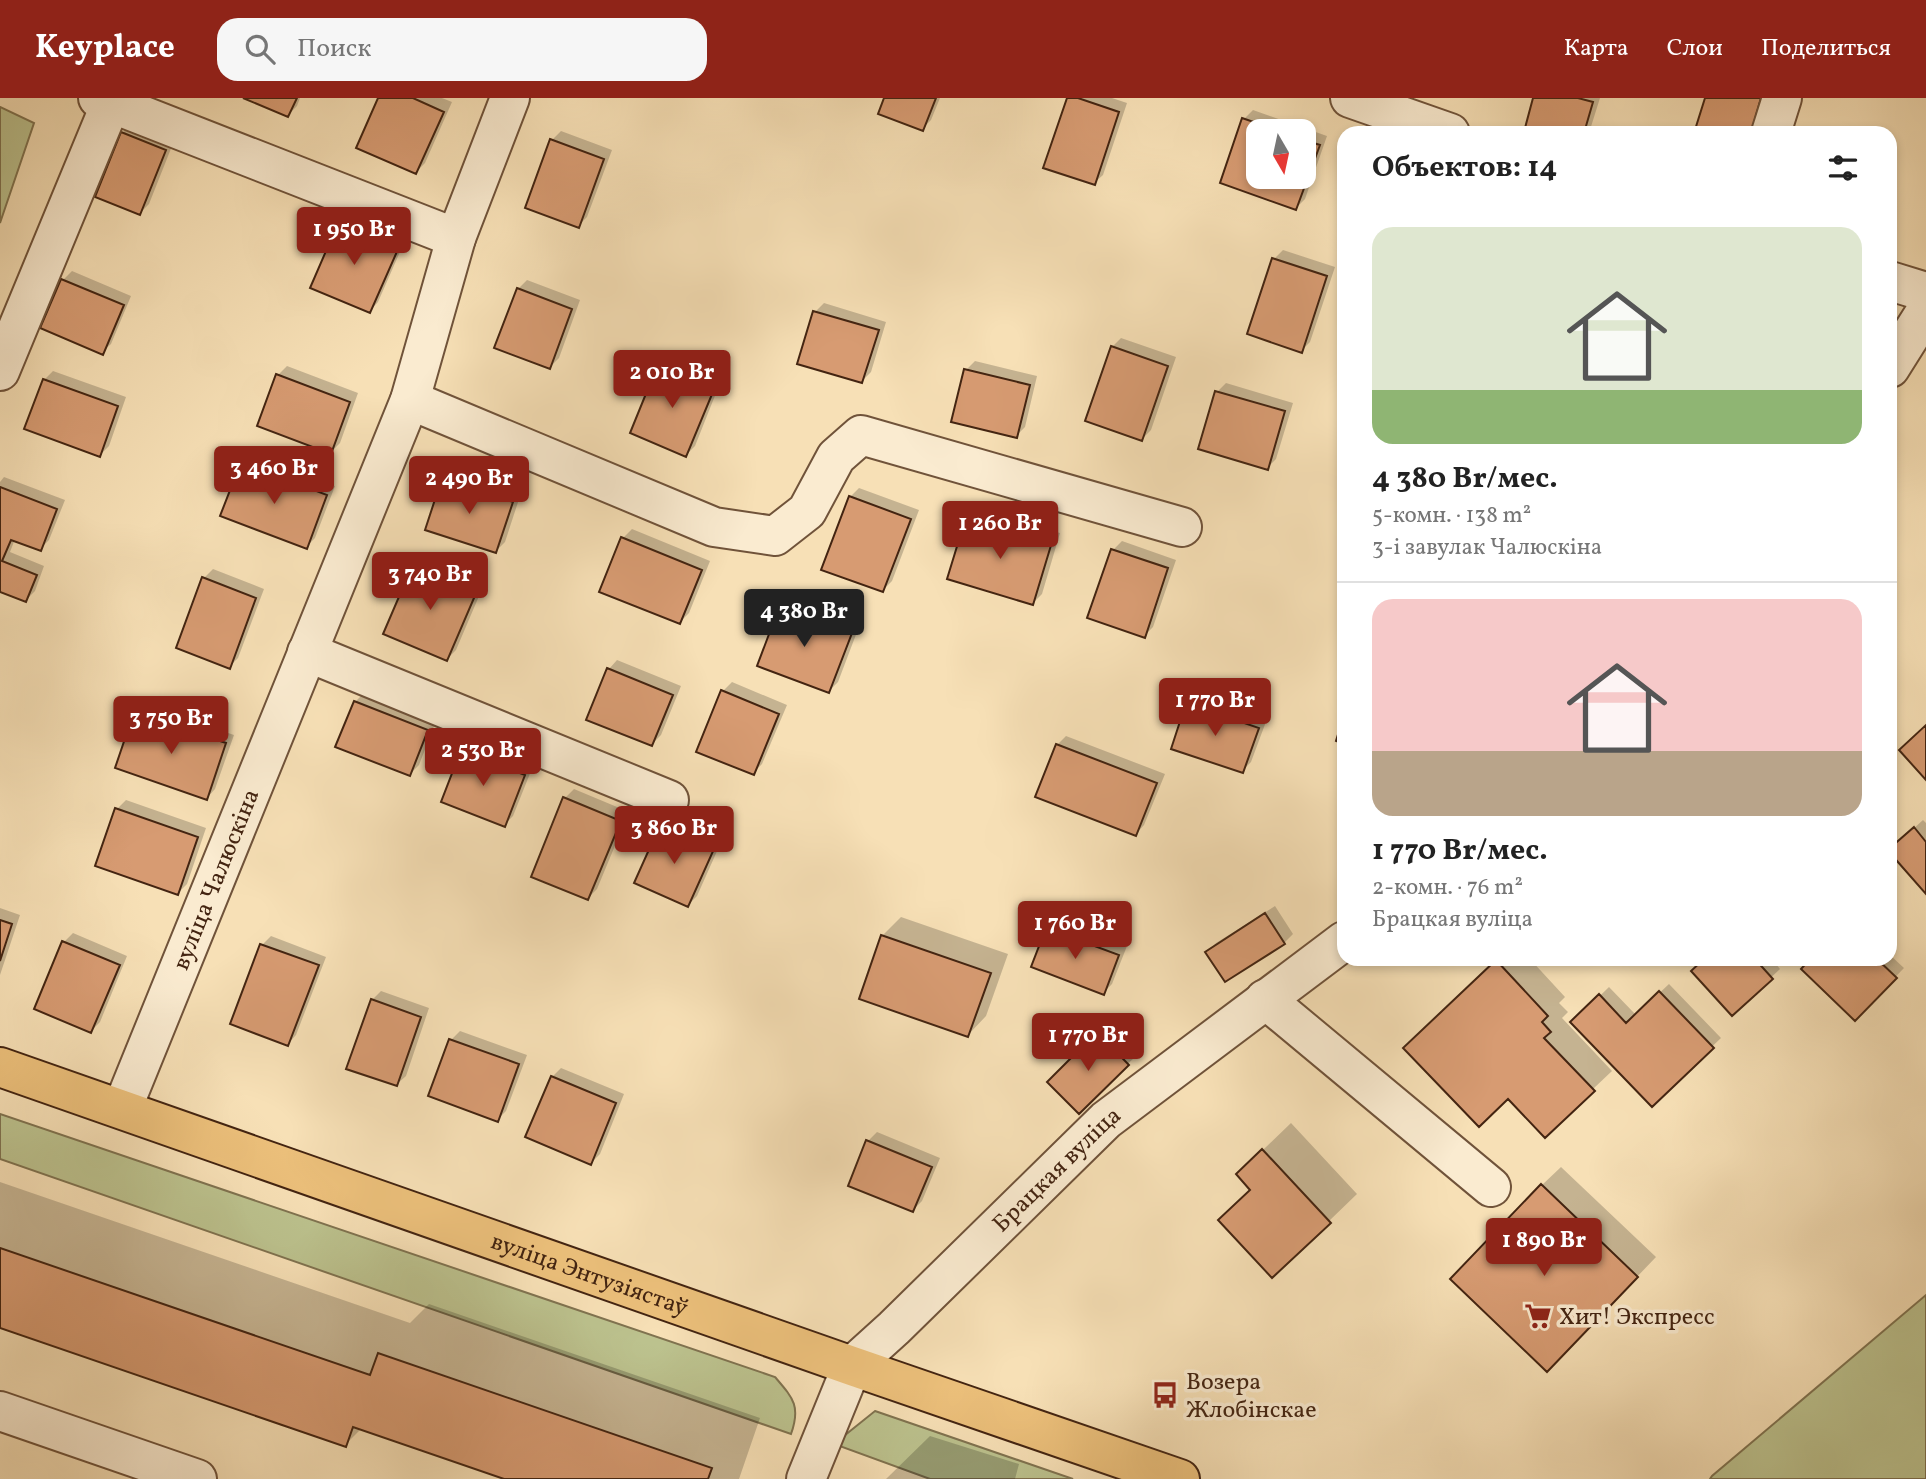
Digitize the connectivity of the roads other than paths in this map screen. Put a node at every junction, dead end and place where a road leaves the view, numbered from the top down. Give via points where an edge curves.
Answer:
1 (510, 98) edge
2 (1350, 98) edge
3 (1782, 98) edge
4 (105, 101) edge
5 (1430, 126) edge
6 (1773, 126) edge
7 (456, 238) junction
8 (1897, 283) edge
9 (1926, 292) edge
10 (1926, 311) edge
11 (1897, 357) edge
12 (0, 372) edge
13 (410, 400) junction
14 (1182, 527) dead end
15 (307, 652) junction
16 (669, 800) dead end
17 (1337, 946) edge
18 (1265, 999) junction
19 (0, 1067) edge
20 (122, 1109) junction
21 (1491, 1187) dead end
22 (852, 1366) junction
23 (0, 1411) edge
24 (197, 1479) edge
25 (806, 1479) edge
26 (1180, 1479) edge

1 - 7 street, вуліца Чалюскіна
2 - 5 street
3 - 6 street
4 - 7 street
4 - 12 street
7 - 13 street, вуліца Чалюскіна
8 - 9 street
10 - 11 street
13 - 14 street via 714,527 775,536 807,511 836,457 861,435
13 - 15 street, вуліца Чалюскіна
15 - 16 street
15 - 20 street, вуліца Чалюскіна
17 - 18 street, Брацкая вуліца
18 - 21 street
18 - 22 street, Брацкая вуліца via 1106,1120
19 - 20 main road, вуліца Энтузіястаў
20 - 22 main road, вуліца Энтузіястаў
22 - 25 street
22 - 26 main road, вуліца Энтузіястаў
23 - 24 street

